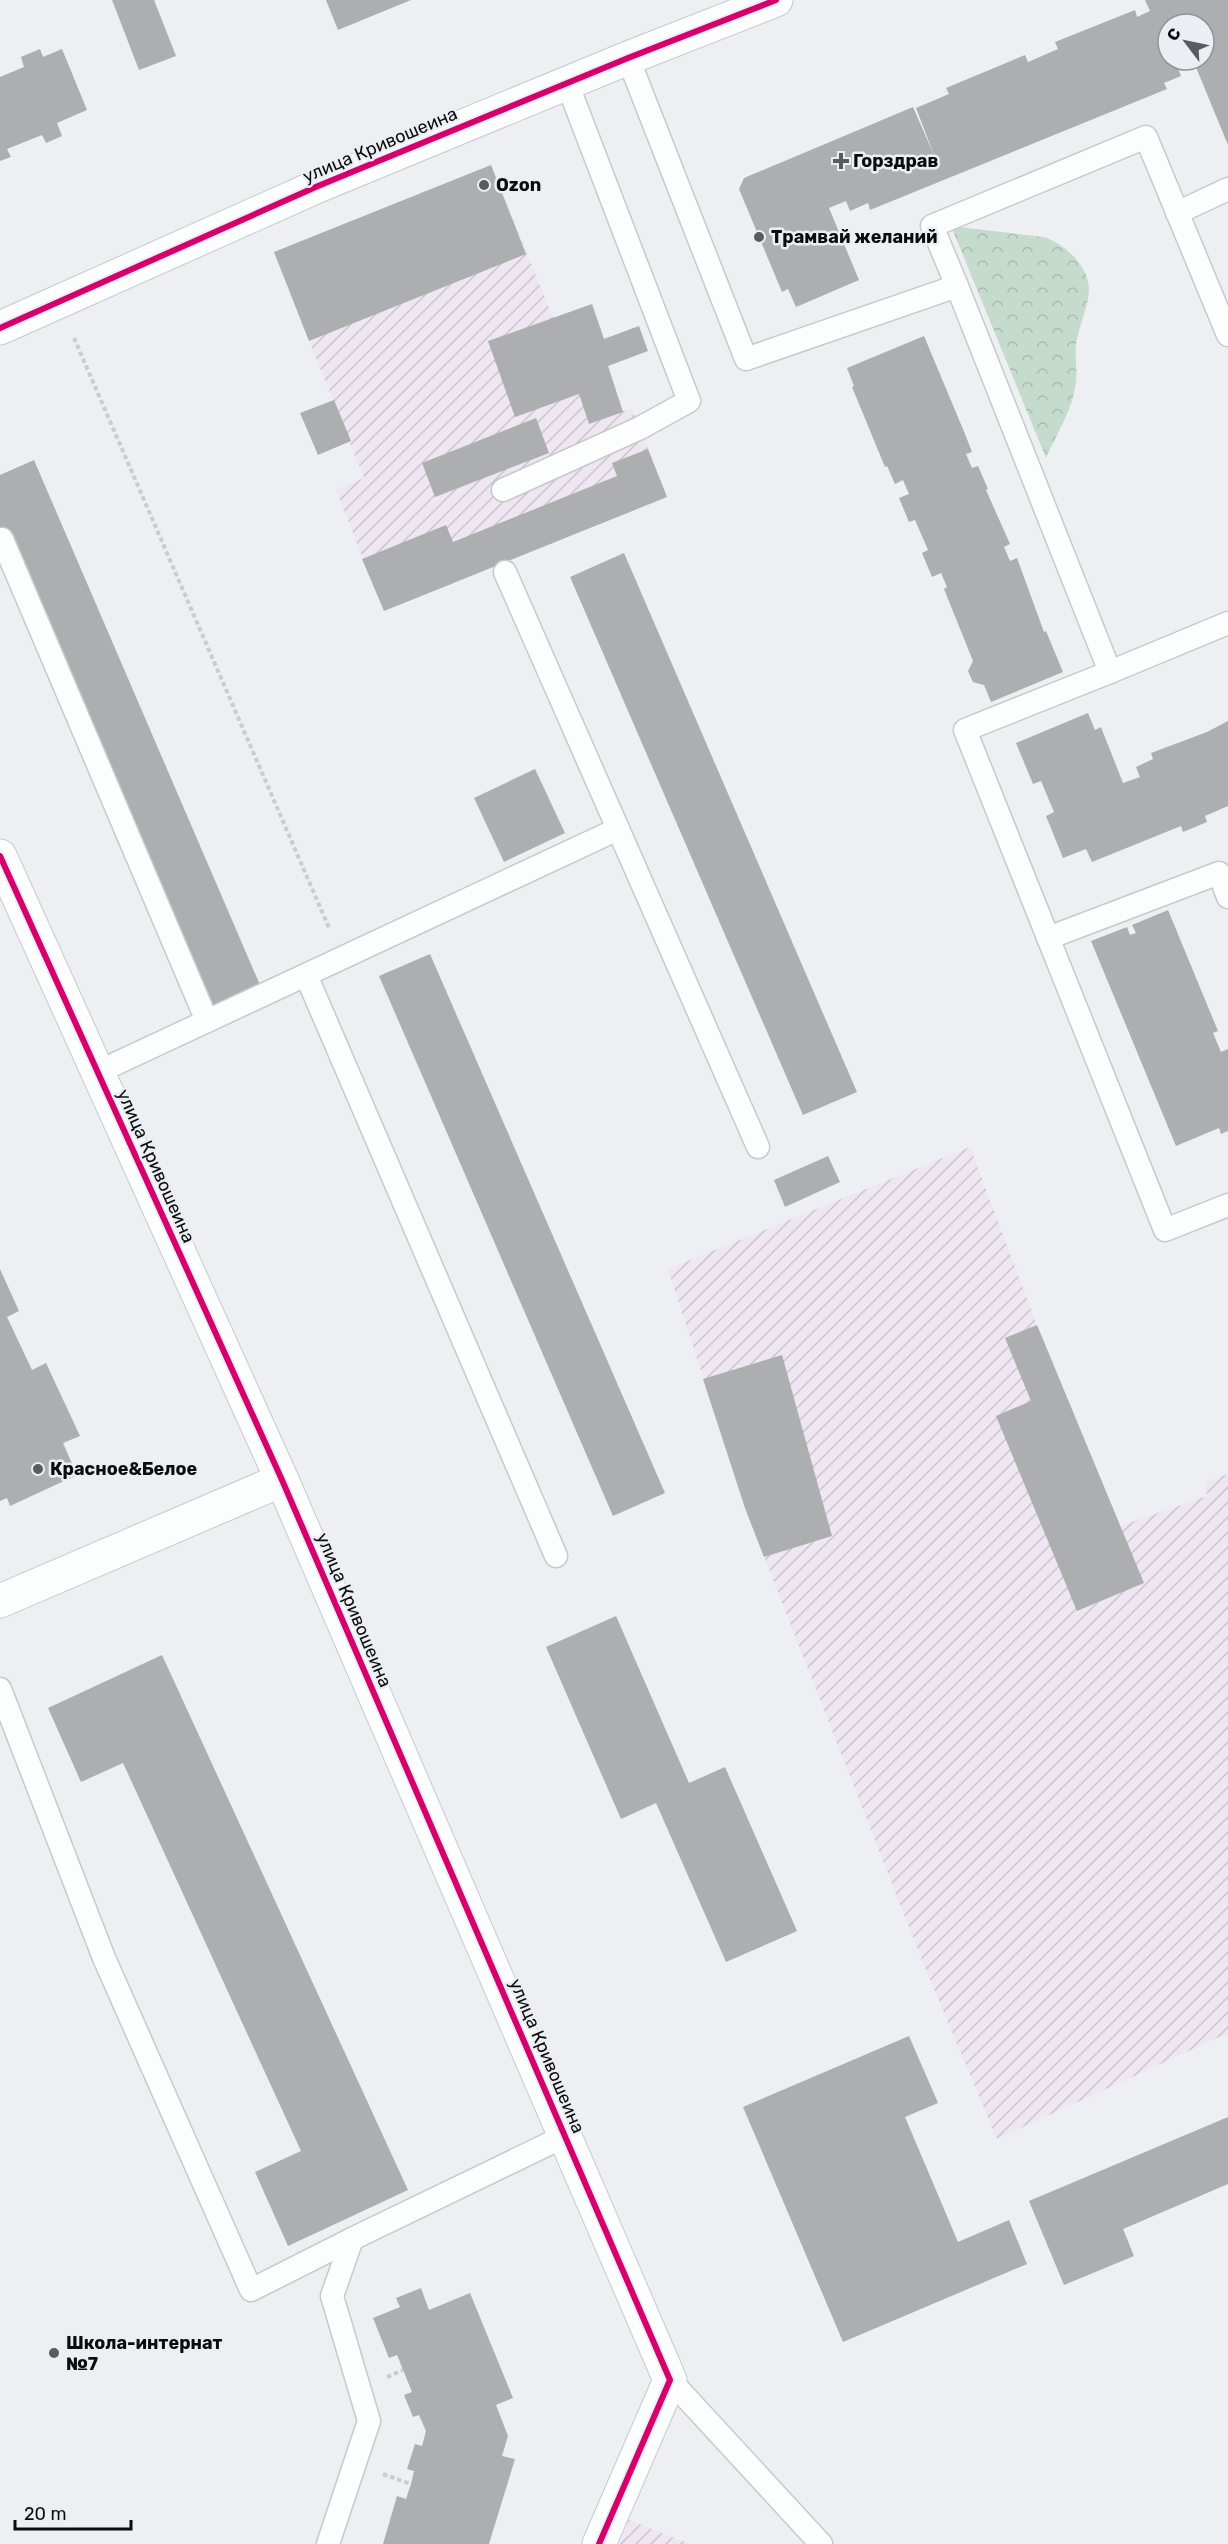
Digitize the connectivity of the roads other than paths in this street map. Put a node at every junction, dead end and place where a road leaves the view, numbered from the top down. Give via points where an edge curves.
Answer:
1 (776, 0) edge
2 (628, 58) junction
3 (567, 83) junction
4 (1228, 189) edge
5 (1177, 213) junction
6 (957, 286) junction
7 (0, 328) edge
8 (1228, 335) edge
9 (503, 490) dead end
10 (2, 539) dead end
11 (504, 572) dead end
12 (1228, 623) edge
13 (1110, 672) junction
14 (618, 830) junction
15 (0, 856) edge
16 (1223, 871) edge
17 (1228, 897) edge
18 (1048, 938) junction
19 (306, 975) junction
20 (207, 1022) junction
21 (98, 1072) junction
22 (758, 1147) dead end
23 (1228, 1205) edge
24 (282, 1480) junction
25 (556, 1556) dead end
26 (0, 1601) edge
27 (0, 1689) edge
28 (565, 2136) junction
29 (352, 2239) junction
30 (670, 2380) junction
31 (328, 2544) edge
32 (599, 2544) edge
33 (821, 2544) edge

1 - 2 street, улица Кривошеина
2 - 3 street, улица Кривошеина
2 - 6 lane via 746,359
3 - 7 street, улица Кривошеина via 318,186
3 - 9 lane via 689,401
4 - 5 lane
5 - 6 lane via 1146,137 932,226
5 - 8 lane
6 - 13 lane
10 - 20 lane
11 - 14 lane
12 - 13 lane
13 - 18 lane via 965,730
14 - 19 lane
14 - 22 lane
15 - 21 street, улица Кривошеина
16 - 17 lane
16 - 18 lane
18 - 23 lane via 1165,1230
19 - 20 lane
19 - 25 lane
20 - 21 lane
21 - 24 street, улица Кривошеина
24 - 26 street
24 - 28 street, улица Кривошеина
27 - 29 lane via 104,1958 251,2290
28 - 29 lane
28 - 30 street, улица Кривошеина
29 - 31 lane via 332,2296 369,2421
30 - 32 street
30 - 33 lane

